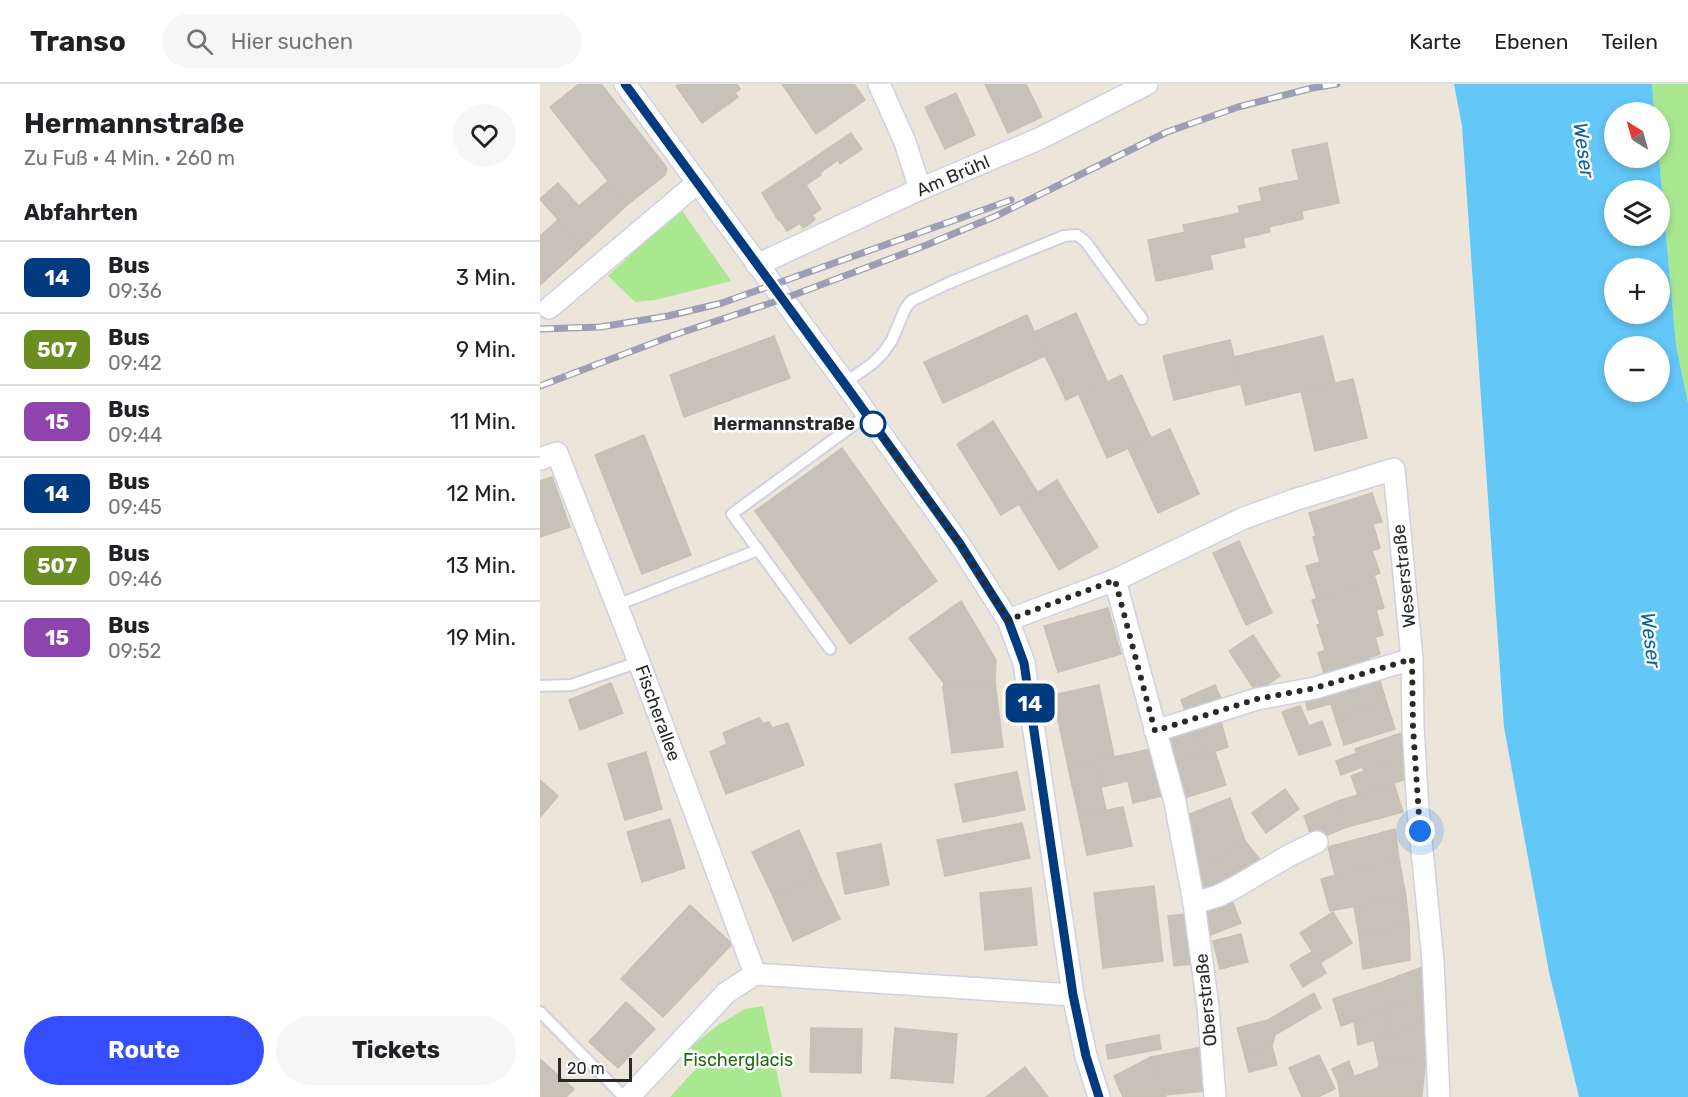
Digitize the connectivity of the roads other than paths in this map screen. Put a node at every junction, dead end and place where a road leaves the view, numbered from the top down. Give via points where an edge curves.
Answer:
1 (625, 84) edge
2 (879, 84) edge
3 (1147, 84) edge
4 (697, 183) junction
5 (920, 189) junction
6 (757, 265) junction
7 (549, 308) dead end
8 (1142, 319) dead end
9 (844, 383) junction
10 (867, 415) junction
11 (549, 456) edge
12 (758, 550) junction
13 (1115, 580) junction
14 (617, 606) junction
15 (1008, 620) junction
16 (830, 649) dead end
17 (1412, 659) junction
18 (639, 662) junction
19 (540, 686) edge
20 (1155, 731) junction
21 (1317, 842) dead end
22 (1194, 903) junction
23 (755, 974) junction
24 (1073, 995) junction
25 (540, 1012) edge
26 (624, 1097) edge
27 (629, 1097) edge
28 (1099, 1097) edge
29 (1215, 1097) edge
30 (1438, 1097) edge

1 - 4 street
2 - 5 street via 905,142
3 - 5 street, Am Brühl via 1041,138
4 - 6 street
4 - 7 street
5 - 6 street, Am Brühl
6 - 9 street
8 - 9 lane via 1085,240 1077,235 1064,236 911,301 883,353
9 - 10 street
10 - 12 lane via 732,514
10 - 15 street via 960,544
11 - 14 street, Fischerallee
12 - 14 lane
12 - 16 lane
13 - 15 street, Weserstraße
13 - 17 street, Weserstraße via 1244,518 1394,469
13 - 20 street, Oberstraße
14 - 18 street, Fischerallee
15 - 24 street via 1024,663
17 - 20 street via 1315,688 1257,699
17 - 30 street, Weserstraße via 1413,727 1432,961
18 - 19 lane via 571,685
18 - 23 street, Fischerallee
20 - 22 street, Oberstraße
21 - 22 street via 1226,892
22 - 29 street, Oberstraße
23 - 24 street
23 - 27 street via 726,993
24 - 28 street
25 - 26 lane

